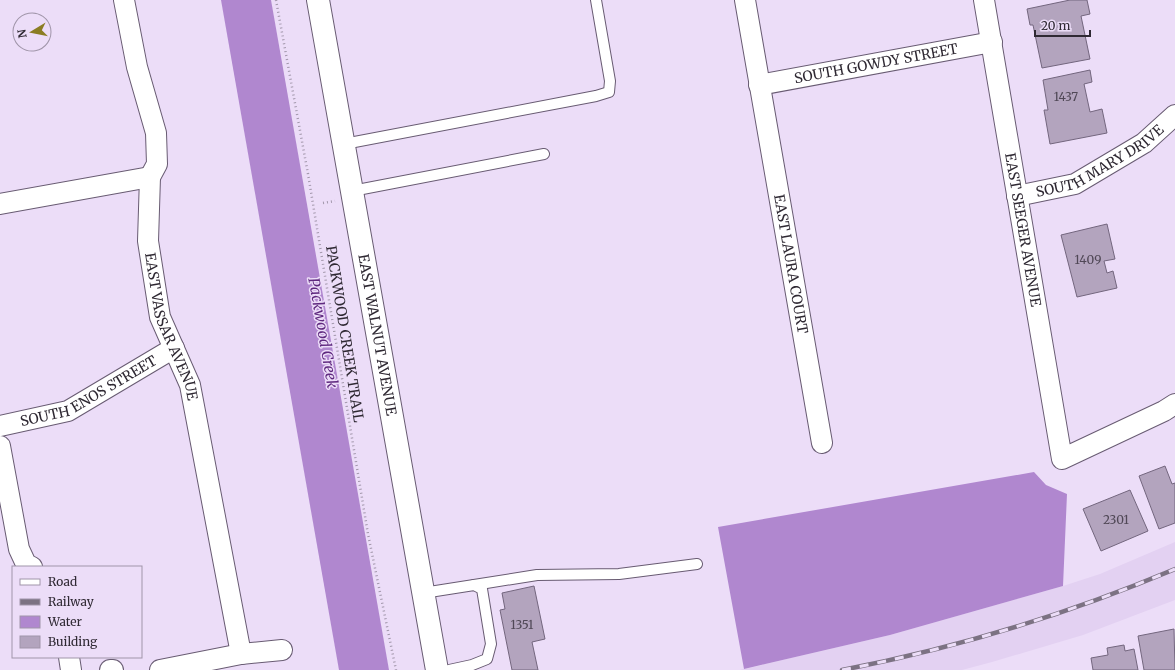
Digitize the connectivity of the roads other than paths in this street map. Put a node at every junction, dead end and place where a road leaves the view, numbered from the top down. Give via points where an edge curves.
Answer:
1 (124, 0) edge
2 (318, 0) edge
3 (596, 0) edge
4 (745, 0) edge
5 (984, 0) edge
6 (992, 42) junction
7 (759, 85) junction
8 (1175, 114) edge
9 (344, 144) junction
10 (544, 154) dead end
11 (150, 177) junction
12 (352, 191) junction
13 (1017, 196) junction
14 (0, 204) edge
15 (174, 348) junction
16 (1175, 404) edge
17 (0, 426) edge
18 (822, 444) dead end
19 (0, 446) edge
20 (697, 564) dead end
21 (30, 566) edge
22 (474, 584) junction
23 (424, 593) junction
24 (282, 650) dead end
25 (241, 654) junction
26 (69, 658) edge
27 (71, 670) edge
28 (110, 670) edge
29 (113, 670) edge
30 (160, 670) edge
31 (437, 670) edge
32 (449, 670) edge

1 - 11 street, EAST VASSAR AVENUE via 137,67 156,133 156,164
2 - 9 main road, EAST WALNUT AVENUE
3 - 9 lane via 610,82 609,92
4 - 7 street, EAST LAURA COURT
5 - 6 street, EAST SEEGER AVENUE
6 - 7 street, SOUTH GOWDY STREET
6 - 13 street, EAST SEEGER AVENUE
7 - 18 street, EAST LAURA COURT
8 - 13 street, SOUTH MARY DRIVE via 1144,143 1075,184
9 - 12 main road, EAST WALNUT AVENUE
10 - 12 lane
11 - 14 street
11 - 15 street, EAST VASSAR AVENUE via 148,241 160,317
12 - 23 main road, EAST WALNUT AVENUE
13 - 16 street, EAST SEEGER AVENUE via 1062,459
15 - 17 street, SOUTH ENOS STREET via 68,411
15 - 25 street, EAST VASSAR AVENUE via 190,385
19 - 21 street via 19,549 26,564
20 - 22 lane via 619,574 537,575
22 - 23 lane
22 - 32 lane via 482,589 488,621 491,644 487,659
23 - 31 main road, EAST WALNUT AVENUE
24 - 25 street
25 - 30 street
26 - 27 street
28 - 29 street

